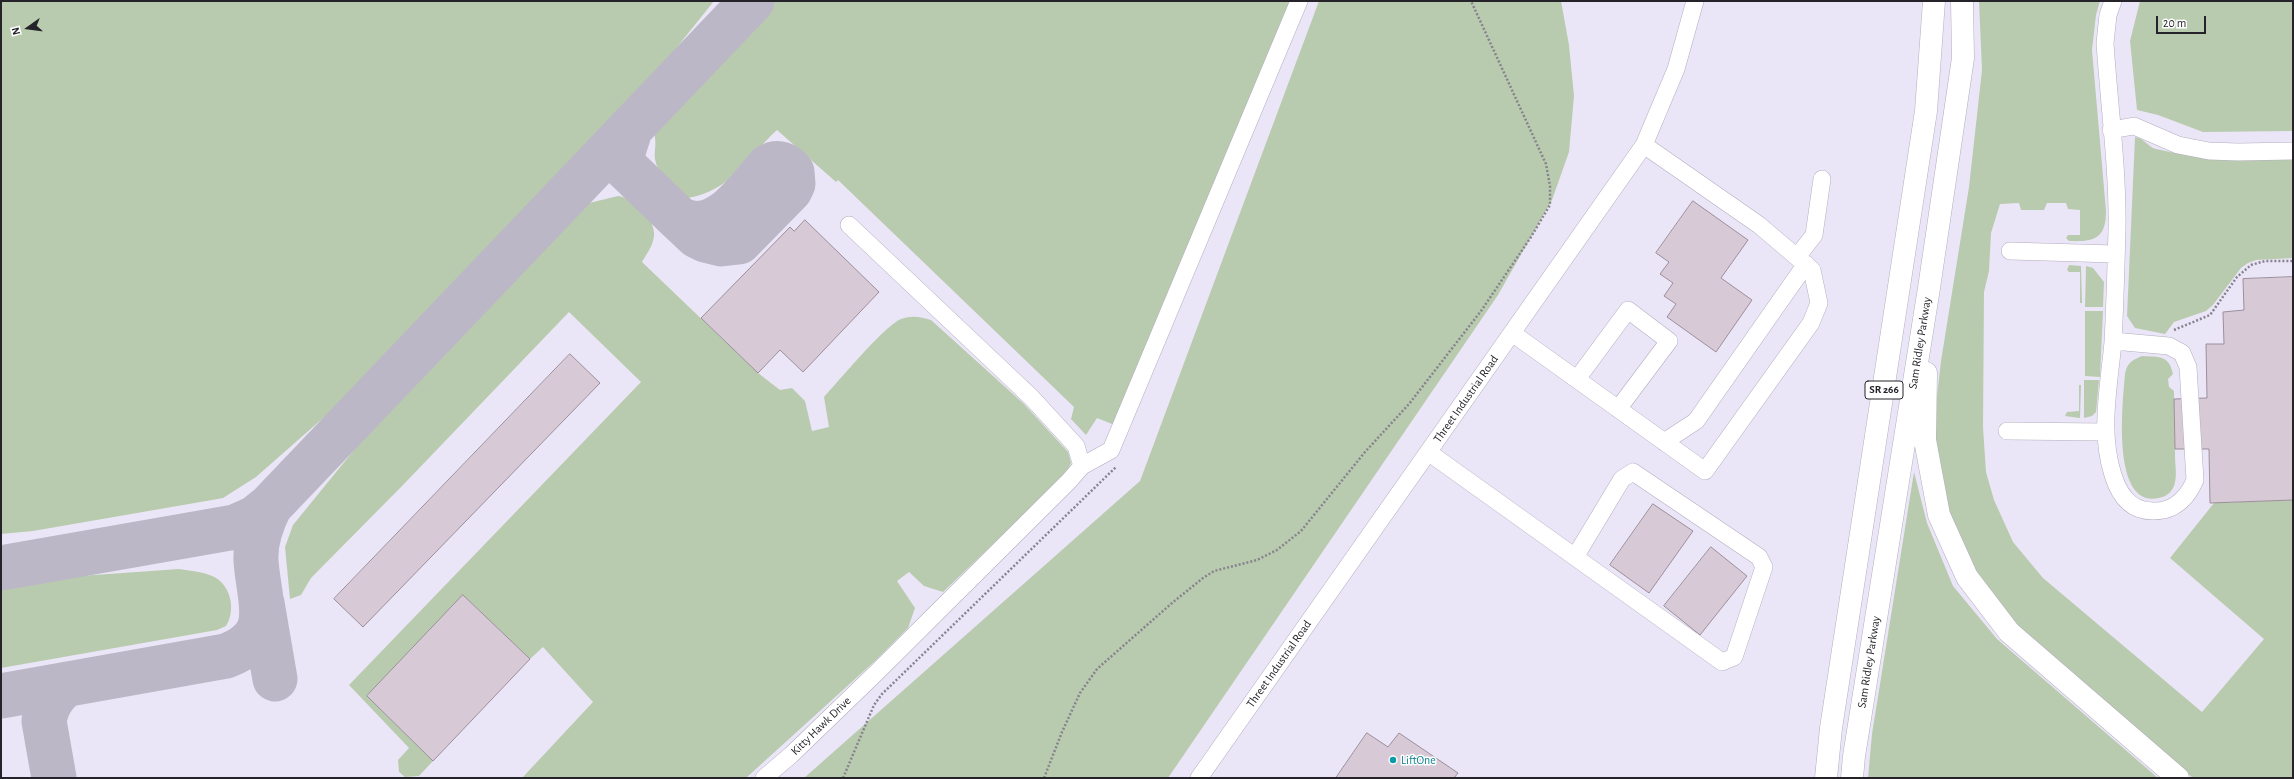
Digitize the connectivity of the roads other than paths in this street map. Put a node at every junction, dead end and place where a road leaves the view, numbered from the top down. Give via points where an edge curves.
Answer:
1 (1299, 1) edge
2 (1695, 1) edge
3 (1934, 1) edge
4 (1962, 1) edge
5 (2113, 1) edge
6 (2111, 130) junction
7 (1644, 145) junction
8 (2293, 151) edge
9 (1822, 179) dead end
10 (849, 225) dead end
11 (2010, 251) dead end
12 (2115, 254) junction
13 (1801, 261) junction
14 (1929, 288) junction
15 (1512, 333) junction
16 (2113, 341) junction
17 (1577, 379) junction
18 (1618, 409) junction
19 (2007, 431) dead end
20 (2105, 432) junction
21 (1664, 442) junction
22 (1428, 452) junction
23 (1082, 466) junction
24 (1576, 557) junction
25 (764, 778) edge
26 (1199, 778) edge
27 (1826, 778) edge
28 (1852, 778) edge
29 (2178, 778) edge

1 - 23 street via 1111,450
2 - 7 street, Threet Industrial Road via 1676,69
3 - 27 main road, SR 266 via 1926,111 1831,728
4 - 14 main road, Sam Ridley Parkway / SR 266 via 1963,58
5 - 6 street via 2108,15 2105,43
6 - 8 street via 2134,126 2178,145 2209,151
6 - 12 street via 2115,187
7 - 13 street via 1759,225
7 - 15 street, Threet Industrial Road
9 - 13 street via 1814,235
10 - 23 street via 1032,398 1076,446
11 - 12 street
12 - 16 street
13 - 21 street via 1696,421
13 - 21 street via 1812,270 1819,302 1811,323 1705,471
14 - 28 main road, Sam Ridley Parkway / SR 266
14 - 29 main road via 1925,440 1939,515 1967,576 2009,632
15 - 17 street
15 - 22 street, Threet Industrial Road
16 - 20 street
16 - 20 street via 2170,346 2182,353 2188,367 2195,480 2190,492 2170,508 2152,512 2136,508 2125,499 2113,475
17 - 18 street
17 - 18 street via 1628,310 1669,340
18 - 21 street
19 - 20 street
22 - 24 street
22 - 26 street, Threet Industrial Road
23 - 25 street, Kitty Hawk Drive via 1070,481 877,672
24 - 24 street via 1722,662 1734,657 1764,567 1759,557 1632,472 1622,479

